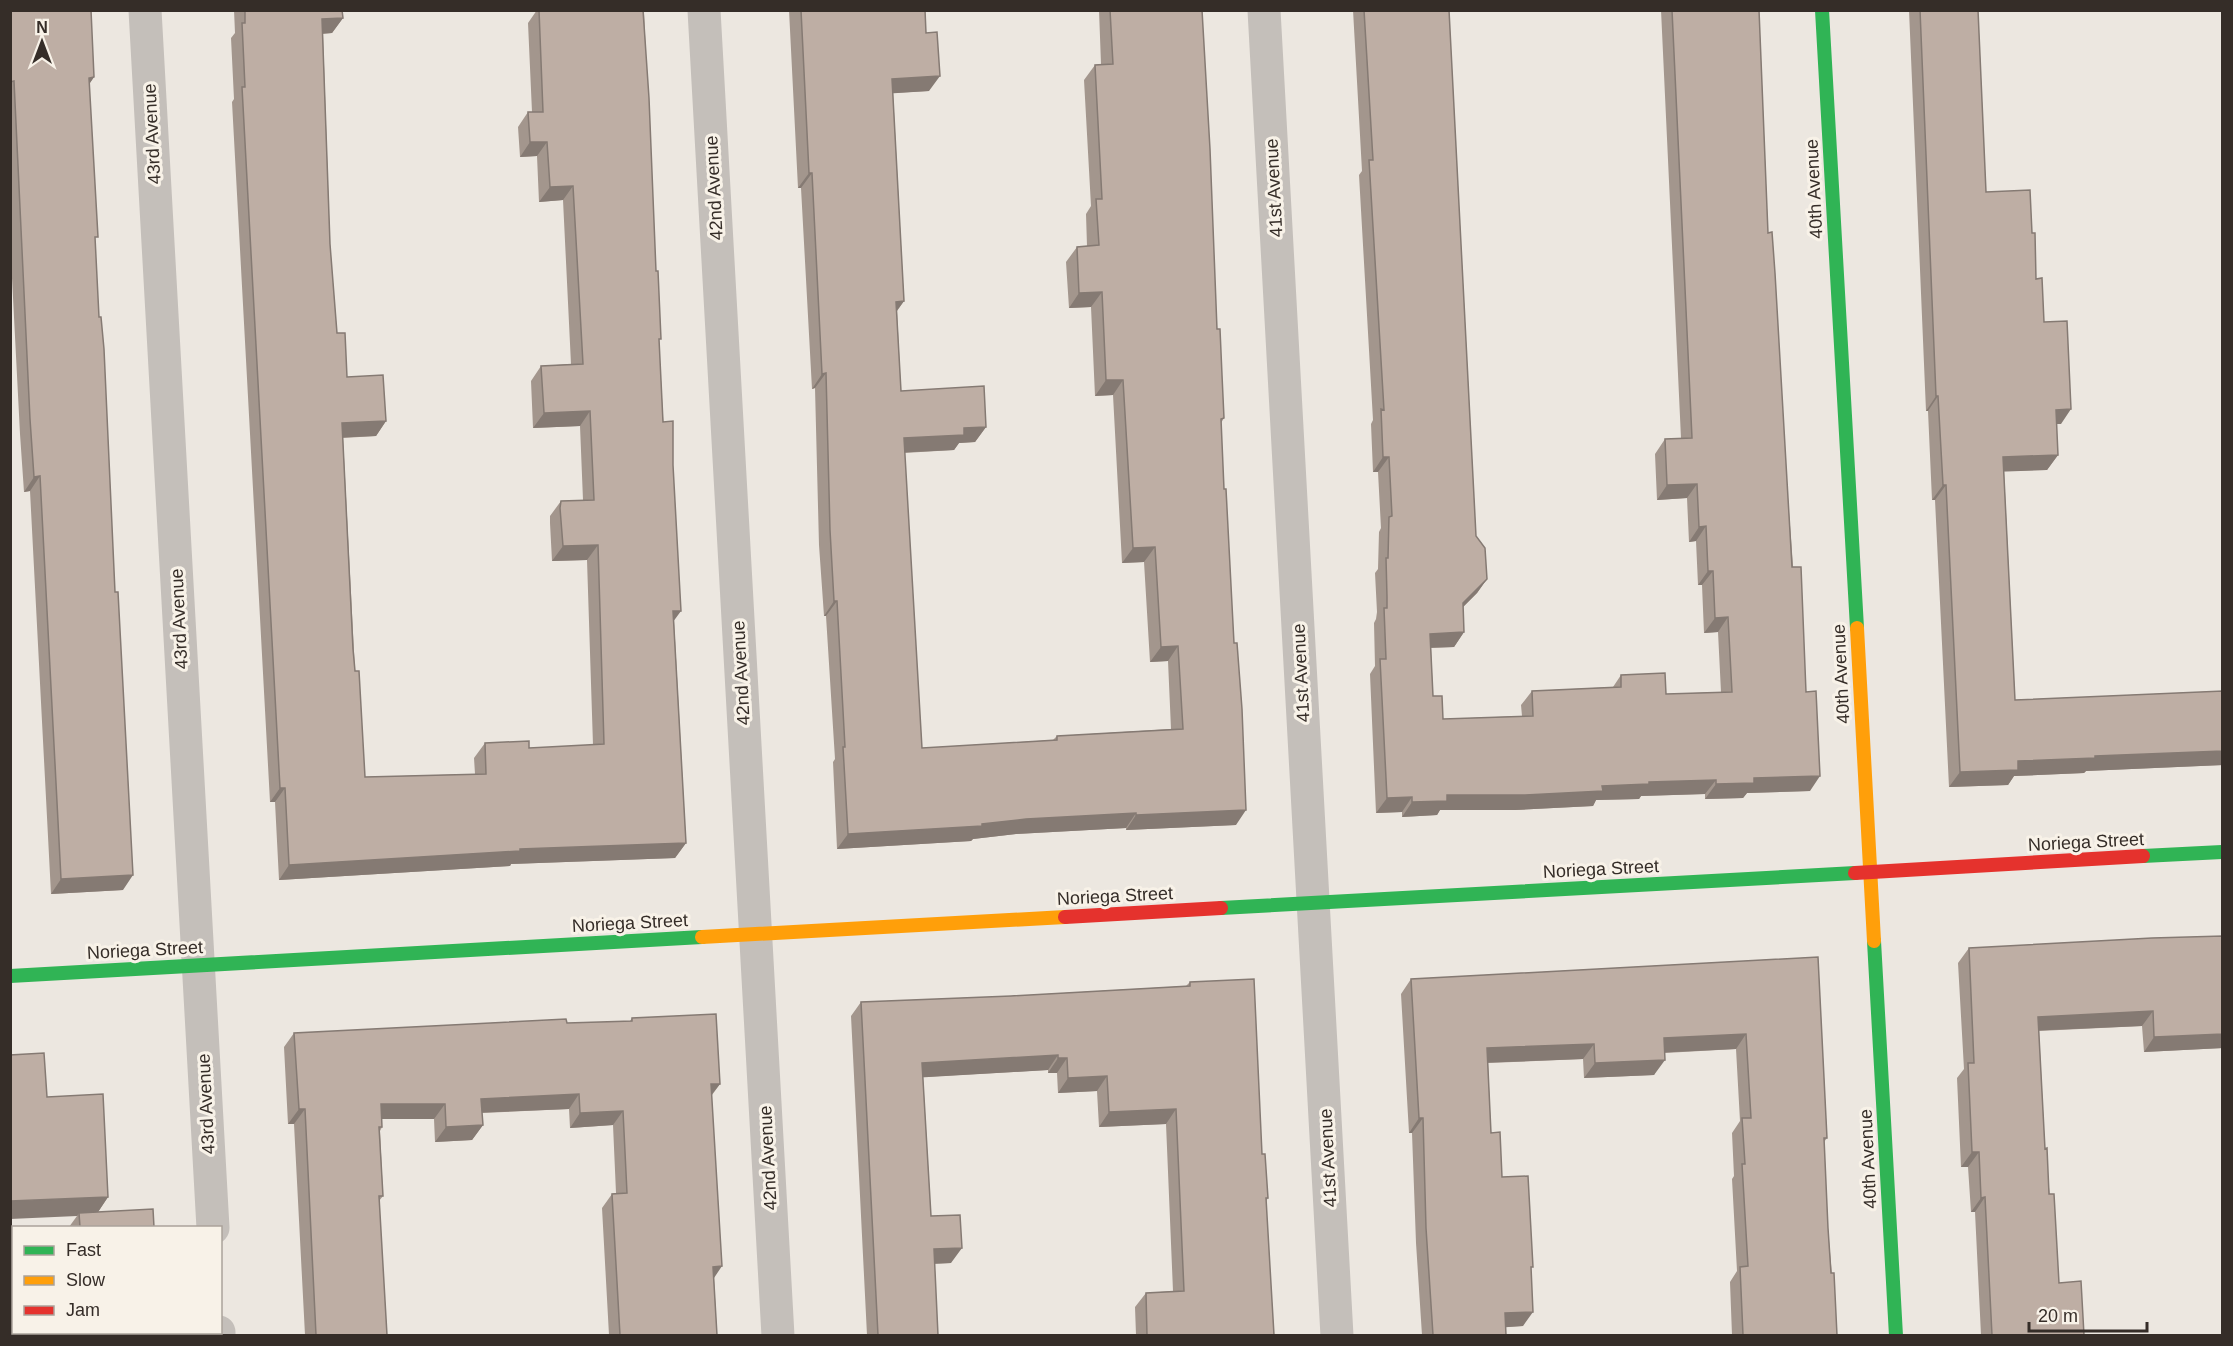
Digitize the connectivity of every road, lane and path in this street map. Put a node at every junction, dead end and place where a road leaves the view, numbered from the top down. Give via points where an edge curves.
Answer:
1 (145, 10) edge
2 (704, 10) edge
3 (1264, 10) edge
4 (1822, 10) edge
5 (2223, 852) edge
6 (1870, 872) junction
7 (1313, 903) junction
8 (756, 934) junction
9 (198, 965) junction
10 (10, 976) edge
11 (213, 1226) edge
12 (778, 1335) edge
13 (1337, 1335) edge
14 (1896, 1335) edge

1 - 9 street, 43rd Avenue
2 - 8 street, 42nd Avenue
3 - 7 street, 41st Avenue
4 - 6 street, 40th Avenue
5 - 6 street, Noriega Street
6 - 7 street, Noriega Street
6 - 14 street, 40th Avenue
7 - 8 street, Noriega Street
7 - 13 street, 41st Avenue
8 - 9 street, Noriega Street
8 - 12 street, 42nd Avenue
9 - 10 street, Noriega Street
9 - 11 street, 43rd Avenue

